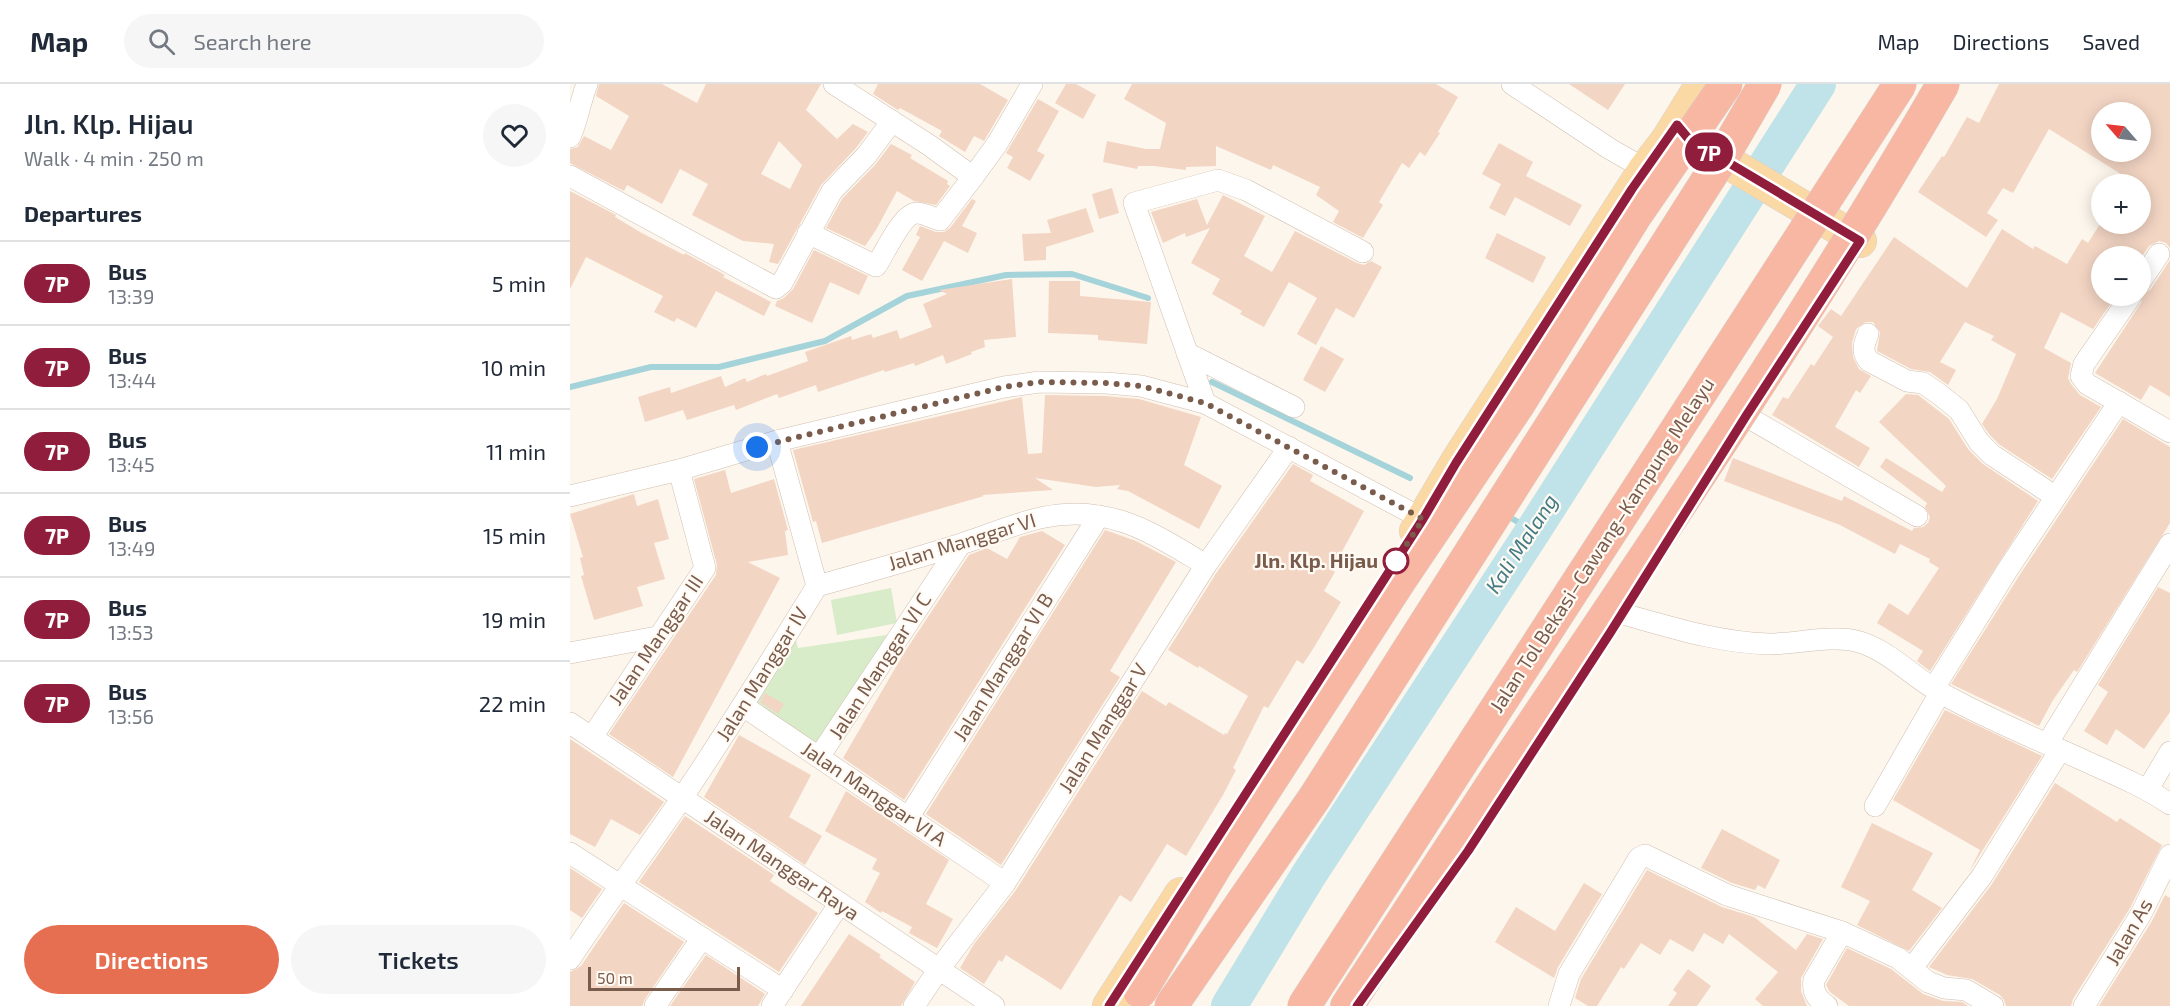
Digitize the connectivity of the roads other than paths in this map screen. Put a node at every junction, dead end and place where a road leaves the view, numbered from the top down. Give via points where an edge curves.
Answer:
1 (587, 84) edge
2 (834, 84) edge
3 (1512, 84) edge
4 (1702, 84) edge
5 (1726, 84) edge
6 (1765, 84) edge
7 (1900, 84) edge
8 (1943, 84) edge
9 (1951, 84) edge
10 (1024, 87) edge
11 (575, 109) edge
12 (892, 121) junction
13 (1679, 136) junction
14 (570, 137) edge
15 (1645, 170) junction
16 (570, 177) edge
17 (973, 177) junction
18 (808, 233) junction
19 (1860, 241) junction
20 (1363, 252) dead end
21 (2160, 254) dead end
22 (2151, 267) edge
23 (2124, 306) edge
24 (1868, 334) dead end
25 (1187, 353) junction
26 (2119, 402) junction
27 (1205, 403) junction
28 (1294, 407) dead end
29 (1746, 416) junction
30 (2170, 432) edge
31 (777, 441) junction
32 (1289, 447) junction
33 (679, 470) junction
34 (570, 496) edge
35 (2056, 497) junction
36 (1099, 516) junction
37 (1917, 516) dead end
38 (1423, 519) junction
39 (2170, 544) edge
40 (960, 545) junction
41 (1206, 565) junction
42 (817, 586) junction
43 (1623, 614) junction
44 (657, 636) junction
45 (570, 653) edge
46 (1937, 691) junction
47 (742, 706) junction
48 (570, 723) edge
49 (592, 737) junction
50 (2053, 747) junction
51 (2170, 752) edge
52 (819, 757) junction
53 (2148, 789) junction
54 (682, 798) junction
55 (2170, 804) edge
56 (1875, 807) dead end
57 (908, 818) junction
58 (570, 853) edge
59 (2170, 855) edge
60 (1005, 883) junction
61 (619, 885) junction
62 (840, 903) junction
63 (1842, 932) junction
64 (702, 938) junction
65 (570, 959) edge
66 (1912, 968) junction
67 (939, 969) junction
68 (777, 998) edge
69 (1135, 999) edge
70 (655, 1006) edge
71 (914, 1006) edge
72 (994, 1006) edge
73 (1109, 1006) edge
74 (1171, 1006) edge
75 (1304, 1006) edge
76 (1347, 1006) edge
77 (1357, 1006) edge
78 (1559, 1006) edge
79 (1827, 1006) edge
80 (1993, 1006) edge
81 (2084, 1006) edge

1 - 11 street
2 - 12 street
3 - 15 street
4 - 13 main road
5 - 69 highway, bridge via 1635,216 1518,405 1216,865
6 - 74 highway, bridge via 1340,757
7 - 75 highway, Jalan Tol Bekasi–Cawang–Kampung Melayu, bridge
8 - 76 highway, bridge via 1839,258 1709,460
9 - 19 main road
10 - 17 street via 997,144
11 - 14 street
12 - 17 street
12 - 18 street via 866,156 832,191
13 - 15 main road
13 - 19 main road
15 - 38 main road
16 - 18 street via 776,288
17 - 18 street via 940,220 918,213 908,216 876,266
19 - 29 main road
20 - 25 street via 1246,190 1218,180 1134,203
21 - 22 street
23 - 26 street via 2081,372 2084,381
24 - 35 street via 1863,347 1869,361 1907,381 1923,383 1939,394 1959,410 1992,455
25 - 27 street
25 - 28 street
26 - 30 street
26 - 35 street
27 - 31 street via 1141,386 1039,382
27 - 32 street
29 - 37 street
29 - 43 main road
31 - 33 street
31 - 42 street, Jalan Manggar IV
32 - 38 street
32 - 41 street, Jalan Manggar V
33 - 34 street
33 - 44 street, Jalan Manggar III via 705,568
35 - 46 street via 2008,569
36 - 40 street, Jalan Manggar VI via 1032,519
36 - 41 street, Jalan Manggar VI via 1143,528
36 - 57 street, Jalan Manggar VI B
38 - 73 main road
39 - 50 street
40 - 42 street, Jalan Manggar VI
40 - 52 street, Jalan Manggar VI C
41 - 60 street, Jalan Manggar V
42 - 47 street, Jalan Manggar IV
43 - 46 street via 1746,642 1855,641 1880,652
43 - 77 main road via 1468,851
44 - 45 street
44 - 49 street, Jalan Manggar III
46 - 50 street
46 - 56 street
47 - 52 street, Jalan Manggar VI A
47 - 54 street, Jalan Manggar IV
48 - 49 street, Jalan Manggar Raya
49 - 54 street, Jalan Manggar Raya
50 - 53 street
50 - 66 street via 1982,876
51 - 53 street
52 - 57 street, Jalan Manggar VI A
53 - 55 street
54 - 61 street, Jalan Manggar IV
54 - 62 street, Jalan Manggar Raya
57 - 60 street, Jalan Manggar VI A
58 - 61 street
59 - 81 street, Jalan As via 2141,914
60 - 67 street, Jalan Manggar V
61 - 64 street
61 - 65 street, Jalan Manggar IV
62 - 67 street, Jalan Manggar Raya
62 - 68 street
63 - 66 street
63 - 78 street via 1727,895 1646,855 1639,858 1569,974
63 - 79 street via 1814,980 1816,996
64 - 68 street
64 - 70 street
66 - 80 street via 1936,986 1966,990
67 - 71 street, Jalan Manggar V
67 - 72 street, Jalan Manggar Raya

